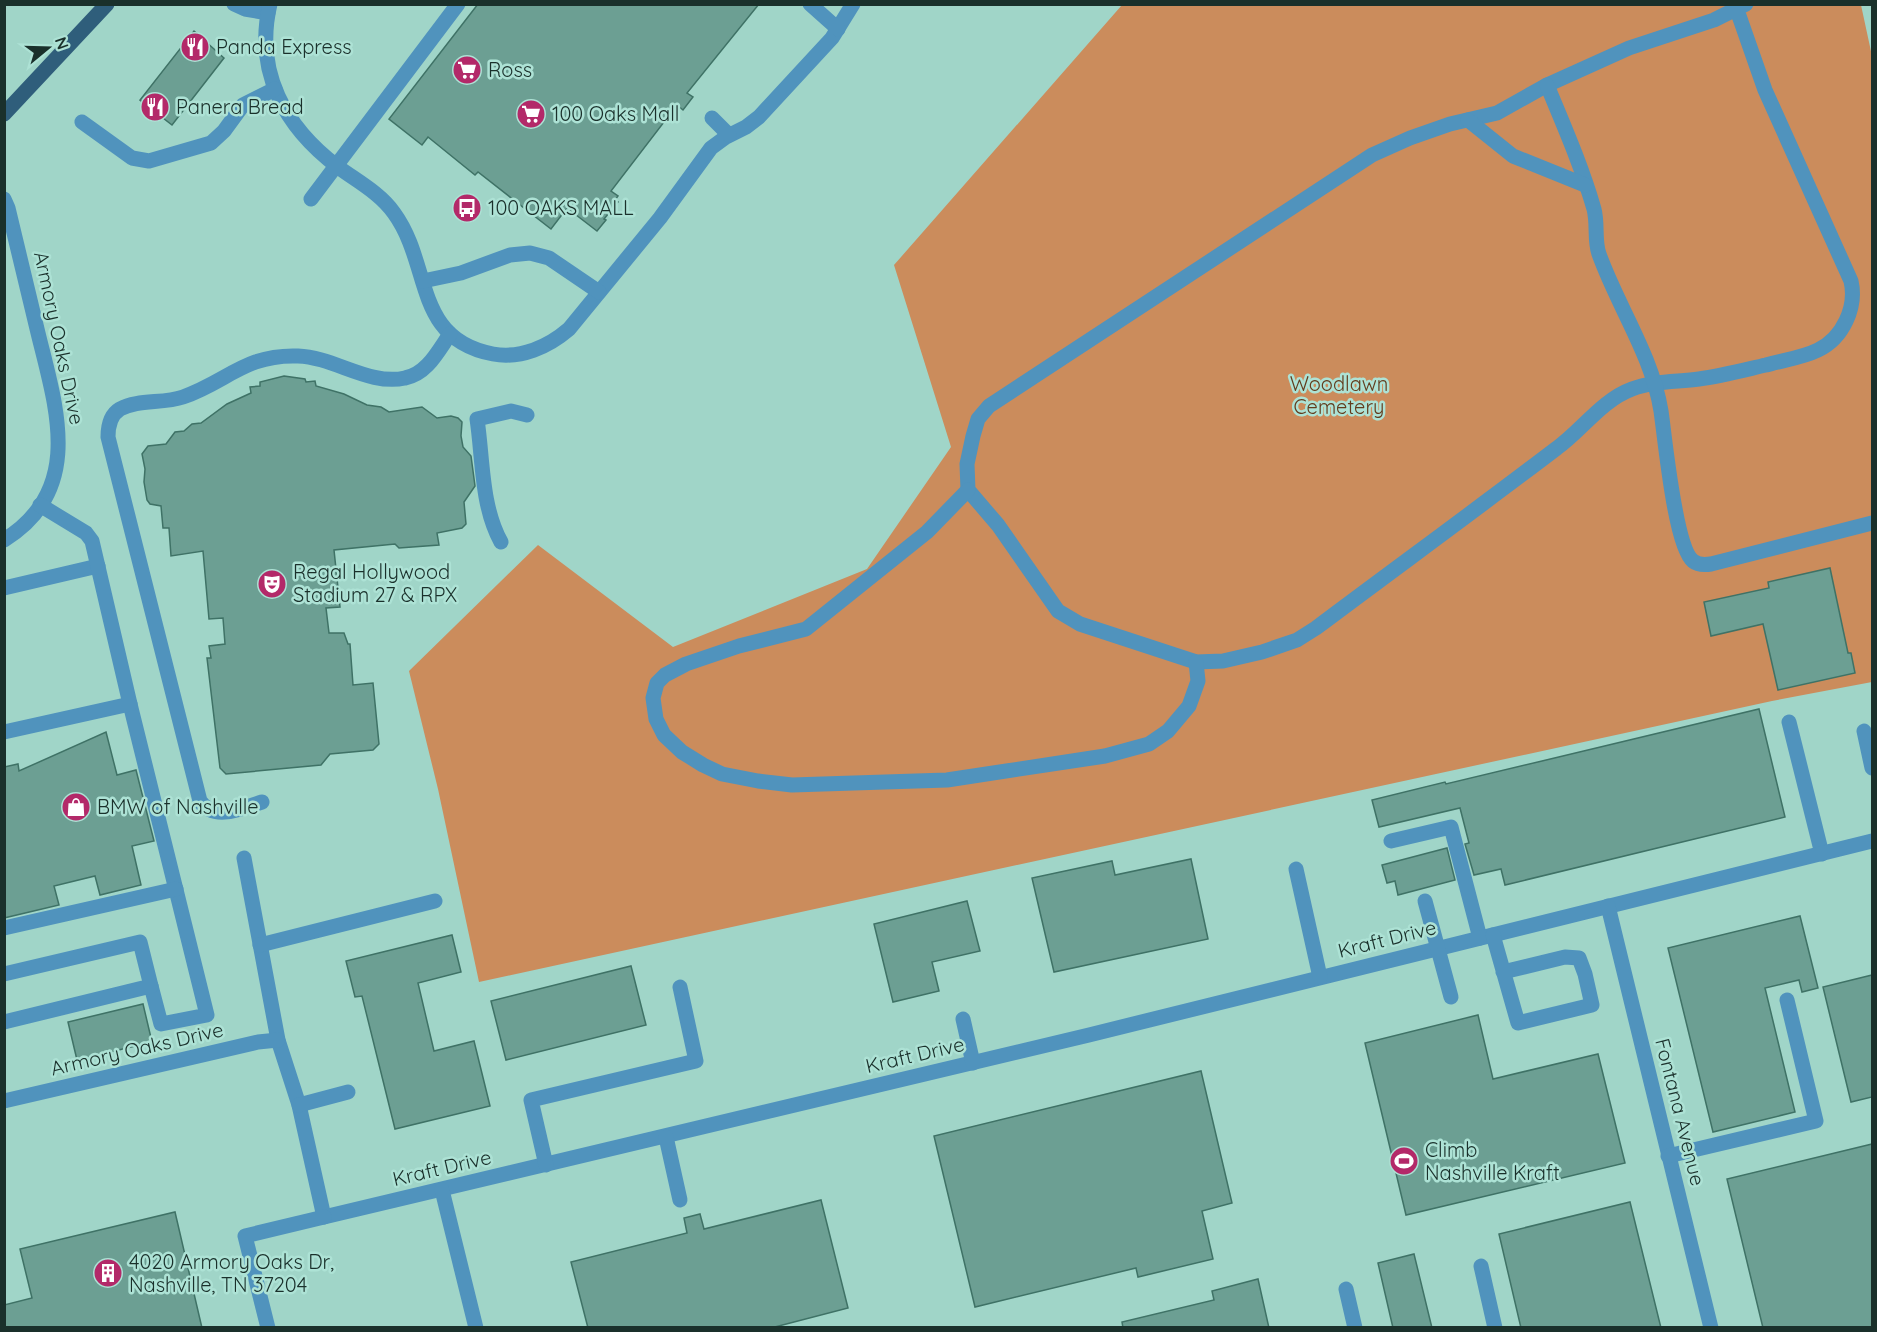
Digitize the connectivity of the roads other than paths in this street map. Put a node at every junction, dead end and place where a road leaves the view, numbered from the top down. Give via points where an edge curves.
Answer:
1 (107, 4) edge
2 (234, 4) edge
3 (458, 4) edge
4 (810, 4) edge
5 (853, 4) edge
6 (1742, 7) edge
7 (269, 9) edge
8 (838, 29) junction
9 (1547, 85) junction
10 (275, 90) junction
11 (4, 114) edge
12 (712, 118) dead end
13 (1467, 120) junction
14 (82, 122) dead end
15 (729, 135) junction
16 (336, 166) junction
17 (1585, 185) junction
18 (4, 199) edge
19 (311, 199) dead end
20 (423, 281) junction
21 (599, 292) junction
22 (450, 334) junction
23 (1655, 382) junction
24 (526, 414) dead end
25 (968, 490) junction
26 (40, 505) junction
27 (1872, 524) edge
28 (4, 540) edge
29 (501, 542) dead end
30 (98, 566) junction
31 (4, 588) edge
32 (1196, 662) junction
33 (130, 704) junction
34 (1790, 722) dead end
35 (1864, 731) dead end
36 (4, 732) edge
37 (1872, 768) edge
38 (262, 802) dead end
39 (1391, 841) dead end
40 (1872, 841) edge
41 (1822, 854) junction
42 (244, 858) dead end
43 (1296, 868) dead end
44 (176, 889) junction
45 (435, 901) dead end
46 (1425, 901) dead end
47 (1608, 906) junction
48 (4, 928) edge
49 (1486, 937) junction
50 (260, 945) junction
51 (1438, 948) junction
52 (1503, 972) junction
53 (4, 974) edge
54 (1320, 977) junction
55 (152, 986) junction
56 (680, 987) dead end
57 (1451, 997) dead end
58 (1787, 1000) dead end
59 (963, 1019) dead end
60 (4, 1022) edge
61 (278, 1040) junction
62 (973, 1063) junction
63 (348, 1092) dead end
64 (4, 1101) edge
65 (299, 1105) junction
66 (666, 1137) junction
67 (1668, 1156) junction
68 (546, 1165) junction
69 (442, 1190) junction
70 (680, 1200) dead end
71 (324, 1217) junction
72 (1481, 1266) dead end
73 (1346, 1289) dead end
74 (268, 1328) edge
75 (476, 1328) edge
76 (1355, 1328) edge
77 (1495, 1328) edge
78 (1711, 1328) edge

1 - 11 main road
2 - 7 street via 245,9
3 - 16 street
4 - 8 street
5 - 8 street
6 - 9 street via 1629,48
6 - 23 street via 1765,90 1846,268 1853,290 1850,310 1836,336 1813,352 1711,377
7 - 10 street via 265,45
8 - 15 street via 759,117
9 - 13 street via 1497,113
9 - 17 street
10 - 14 street via 243,105 212,143 149,161 132,158
10 - 16 street via 299,131
12 - 15 street
13 - 17 street via 1513,156
13 - 25 street via 1372,155 988,406 978,419 973,436 967,464
15 - 21 street via 711,148
16 - 19 street
16 - 20 street via 377,195 396,215
17 - 23 street via 1596,219 1598,252
18 - 26 street, Armory Oaks Drive via 60,436 57,467
20 - 21 street via 461,273 510,255 530,253 549,258
20 - 22 street via 435,313
21 - 22 street via 562,334 523,353 487,352
22 - 38 street via 419,373 404,379 380,378 308,357 270,357 246,364 182,398 127,406 118,410 108,426 200,801 209,810 224,813
23 - 27 street via 1669,480 1685,548 1694,562 1711,564
23 - 32 street via 1610,401 1563,445 1316,628 1262,652
24 - 29 street via 511,411 477,419 490,509
25 - 32 street via 998,525 1058,611 1080,624
25 - 32 street via 927,532 806,629 671,670 657,683 653,698 656,719 664,735 703,765 758,782 799,785 947,780 1105,756 1149,744 1168,731 1189,706 1198,681
26 - 28 street, Armory Oaks Drive via 25,524
26 - 30 street via 90,537
30 - 31 street
30 - 33 street
33 - 36 street
33 - 44 street
34 - 41 street
35 - 37 street
39 - 49 street via 1451,827
40 - 41 street, Kraft Drive
41 - 47 street, Kraft Drive
42 - 50 street
43 - 54 street
44 - 48 street
44 - 55 street via 207,1015 161,1024
45 - 50 street
46 - 51 street
47 - 49 street, Kraft Drive
47 - 67 street, Fontana Avenue
49 - 51 street, Kraft Drive
49 - 52 street
50 - 61 street
51 - 54 street, Kraft Drive
51 - 57 street
52 - 52 street via 1518,1023 1592,1005 1579,958 1565,957
53 - 55 street via 140,942
54 - 62 street, Kraft Drive
55 - 60 street
56 - 68 street via 696,1061 531,1100
58 - 67 street via 1816,1121
59 - 62 street
61 - 64 street, Armory Oaks Drive
61 - 65 street
62 - 66 street, Kraft Drive
63 - 65 street
65 - 71 street
66 - 68 street, Kraft Drive
66 - 70 street
67 - 78 street, Fontana Avenue
68 - 69 street, Kraft Drive
69 - 71 street, Kraft Drive
69 - 75 street
71 - 74 street, Kraft Drive via 245,1236
72 - 77 street
73 - 76 street

